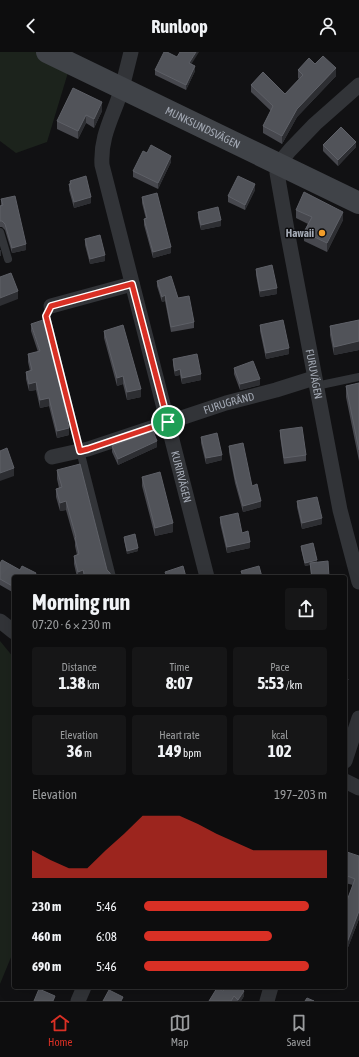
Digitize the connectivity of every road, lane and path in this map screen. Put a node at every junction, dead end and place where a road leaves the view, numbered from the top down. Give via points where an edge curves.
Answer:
1 (47, 52) edge
2 (131, 52) edge
3 (359, 86) edge
4 (122, 89) junction
5 (280, 166) junction
6 (359, 203) edge
7 (0, 232) edge
8 (8, 259) dead end
9 (132, 284) junction
10 (51, 306) joint
11 (359, 377) edge
12 (315, 382) junction
13 (168, 422) junction
14 (80, 451) junction
15 (52, 456) dead end
16 (111, 575) edge
17 (206, 575) edge
18 (359, 582) edge
19 (0, 621) edge
20 (12, 630) edge
21 (359, 718) edge
22 (347, 755) edge
23 (347, 782) edge
24 (359, 788) edge
25 (83, 989) edge
26 (270, 989) edge
27 (78, 1001) edge
28 (267, 1001) edge

1 - 4 street, MUNKSUNDSVÄGEN
2 - 4 street, KURIRVÄGEN
3 - 5 street via 315,124 290,150
4 - 5 street, MUNKSUNDSVÄGEN
4 - 9 street, KURIRVÄGEN via 108,124 101,151
5 - 6 street, MUNKSUNDSVÄGEN
5 - 12 street, FURUVÄGEN via 277,173 278,181
7 - 8 lane
9 - 10 street
9 - 13 street, KURIRVÄGEN
10 - 14 lane via 46,316
11 - 12 lane
12 - 13 street, FURUGRÄND
12 - 18 street, FURUVÄGEN via 340,510
13 - 14 street, FURUGRÄND
13 - 17 street, KURIRVÄGEN
14 - 15 street, FURUGRÄND
14 - 16 lane
19 - 20 street
21 - 22 street
23 - 24 street
25 - 27 street
26 - 28 street

